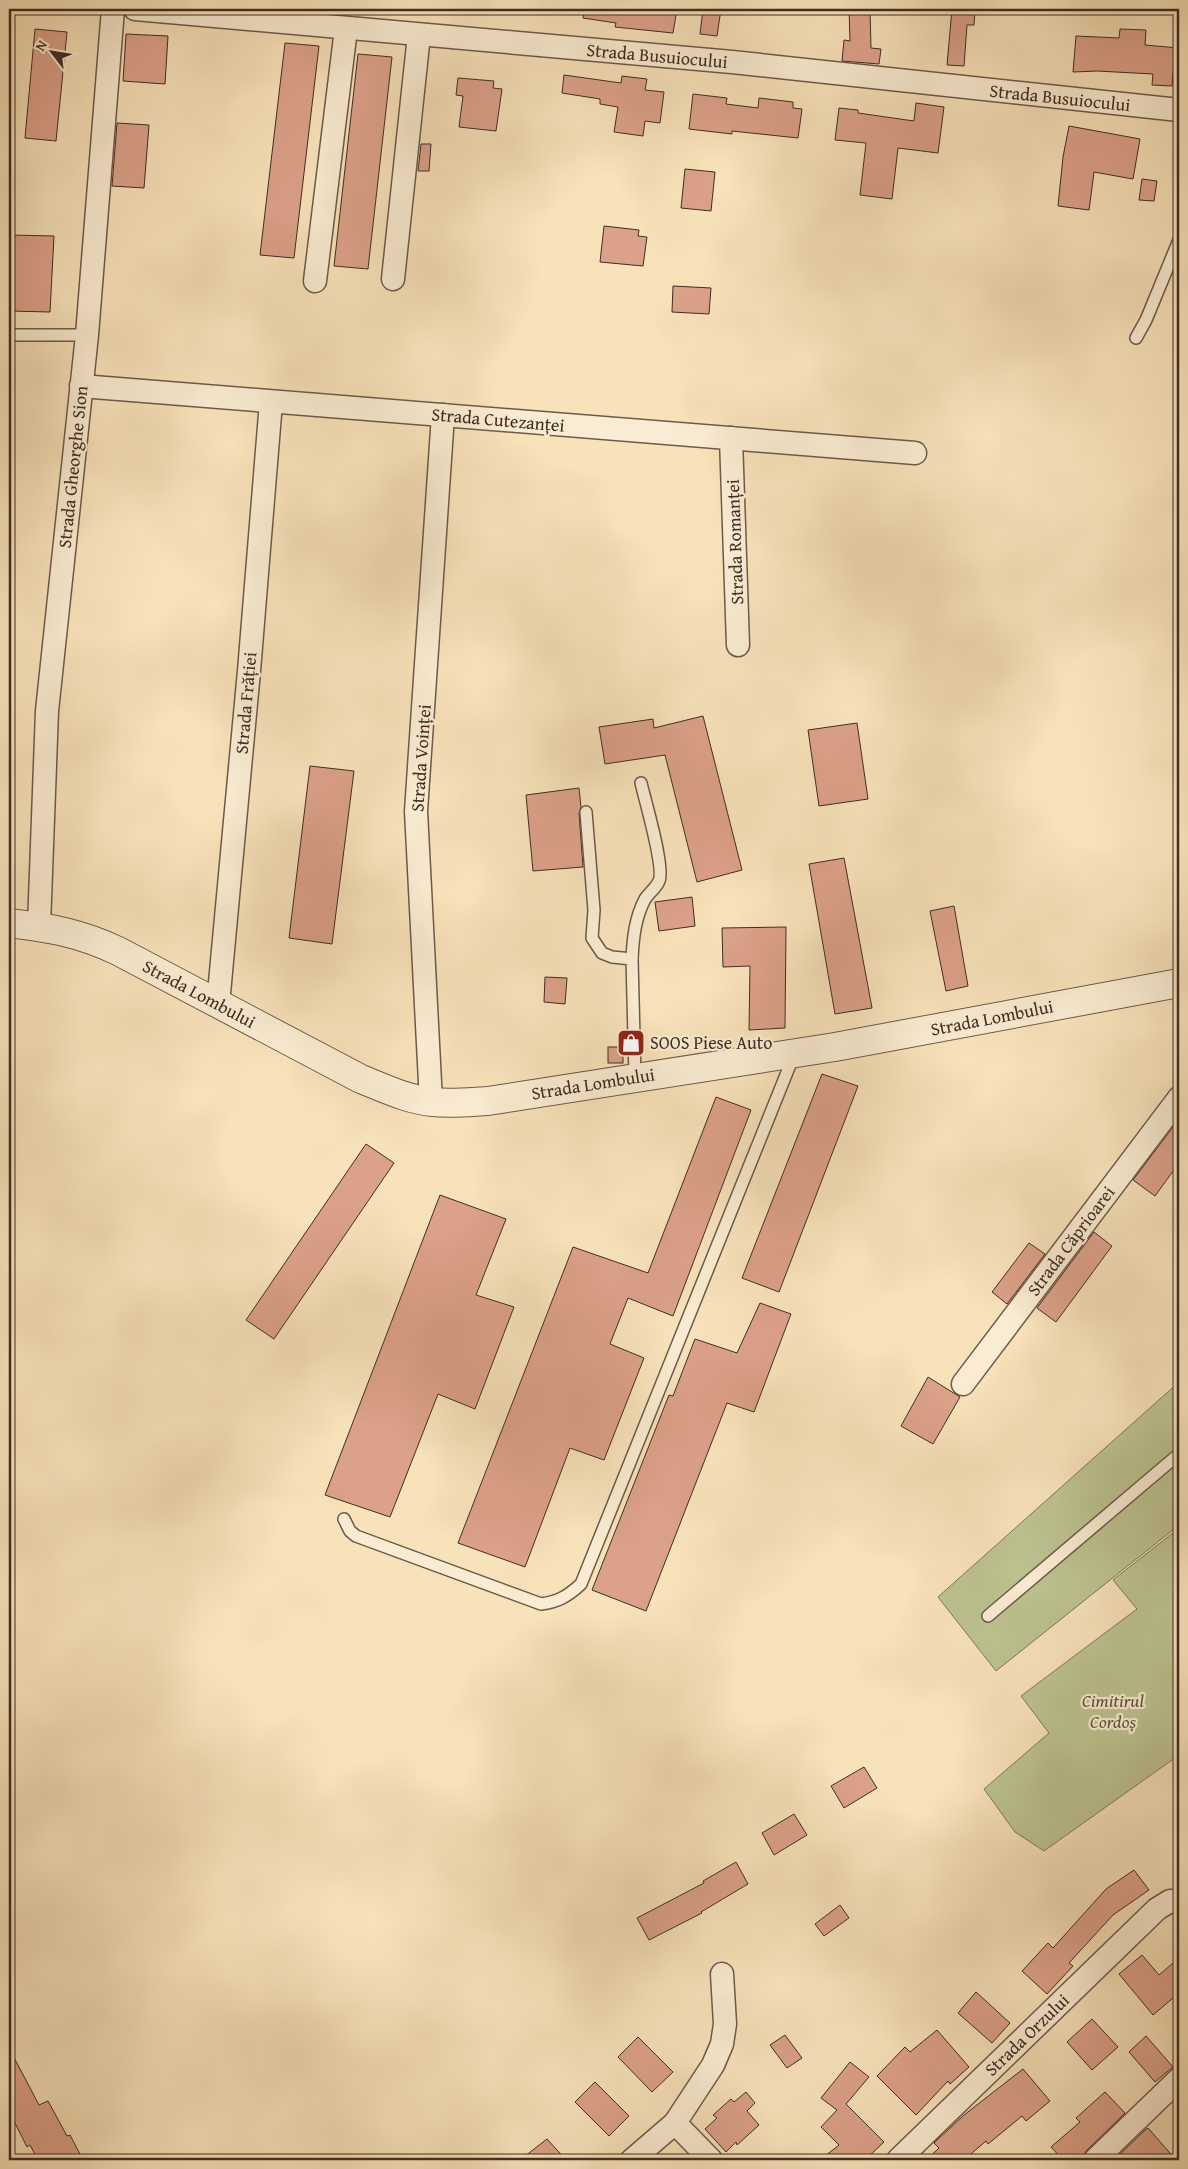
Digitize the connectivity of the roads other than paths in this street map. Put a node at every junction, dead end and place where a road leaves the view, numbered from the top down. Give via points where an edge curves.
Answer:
1 (113, 9) edge
2 (135, 9) edge
3 (346, 29) junction
4 (419, 35) junction
5 (1179, 110) edge
6 (1179, 240) edge
7 (393, 279) dead end
8 (315, 281) dead end
9 (9, 333) edge
10 (87, 335) junction
11 (1136, 338) dead end
12 (81, 386) junction
13 (271, 402) junction
14 (443, 415) junction
15 (731, 438) junction
16 (915, 453) dead end
17 (738, 645) dead end
18 (641, 783) dead end
19 (586, 812) dead end
20 (9, 923) edge
21 (39, 926) junction
22 (632, 959) junction
23 (1179, 983) edge
24 (218, 1004) junction
25 (794, 1053) junction
26 (635, 1078) junction
27 (1179, 1098) edge
28 (431, 1102) junction
29 (963, 1384) dead end
30 (1179, 1454) edge
31 (344, 1519) dead end
32 (988, 1616) dead end
33 (1179, 1902) edge
34 (722, 1974) dead end
35 (1179, 2079) edge
36 (675, 2123) junction
37 (632, 2160) edge
38 (711, 2160) edge
39 (898, 2160) edge
40 (1095, 2160) edge

1 - 10 street, Strada Gheorghe Sion
2 - 3 street, Strada Busuiocului
3 - 4 street, Strada Busuiocului
3 - 8 street
4 - 5 street, Strada Busuiocului via 732,62
4 - 7 street
6 - 11 lane
9 - 10 lane
10 - 12 street, Strada Gheorghe Sion
12 - 13 street, Strada Cutezanței
12 - 21 street, Strada Gheorghe Sion via 47,711
13 - 14 street, Strada Cutezanței
13 - 24 street, Strada Frăției
14 - 15 street, Strada Cutezanței
14 - 28 street, Strada Voinței via 416,811
15 - 16 street, Strada Cutezanței
15 - 17 street, Strada Romanței
18 - 22 lane via 660,865 660,880 646,897 638,915
19 - 22 lane via 594,910 592,938 602,953
20 - 21 street, Strada Lombului
21 - 24 street, Strada Lombului via 89,938
22 - 26 lane
23 - 25 street, Strada Lombului
24 - 28 street, Strada Lombului via 361,1079 404,1096
25 - 26 street, Strada Lombului
25 - 31 lane via 581,1584 555,1602 540,1604 356,1536
26 - 28 street, Strada Lombului via 488,1101
27 - 29 street, Strada Căprioarei
30 - 32 lane
33 - 39 street, Strada Orzului via 1170,1901 1157,1910
34 - 36 street via 725,2024 722,2044 713,2065
35 - 40 street
36 - 37 street
36 - 38 street

